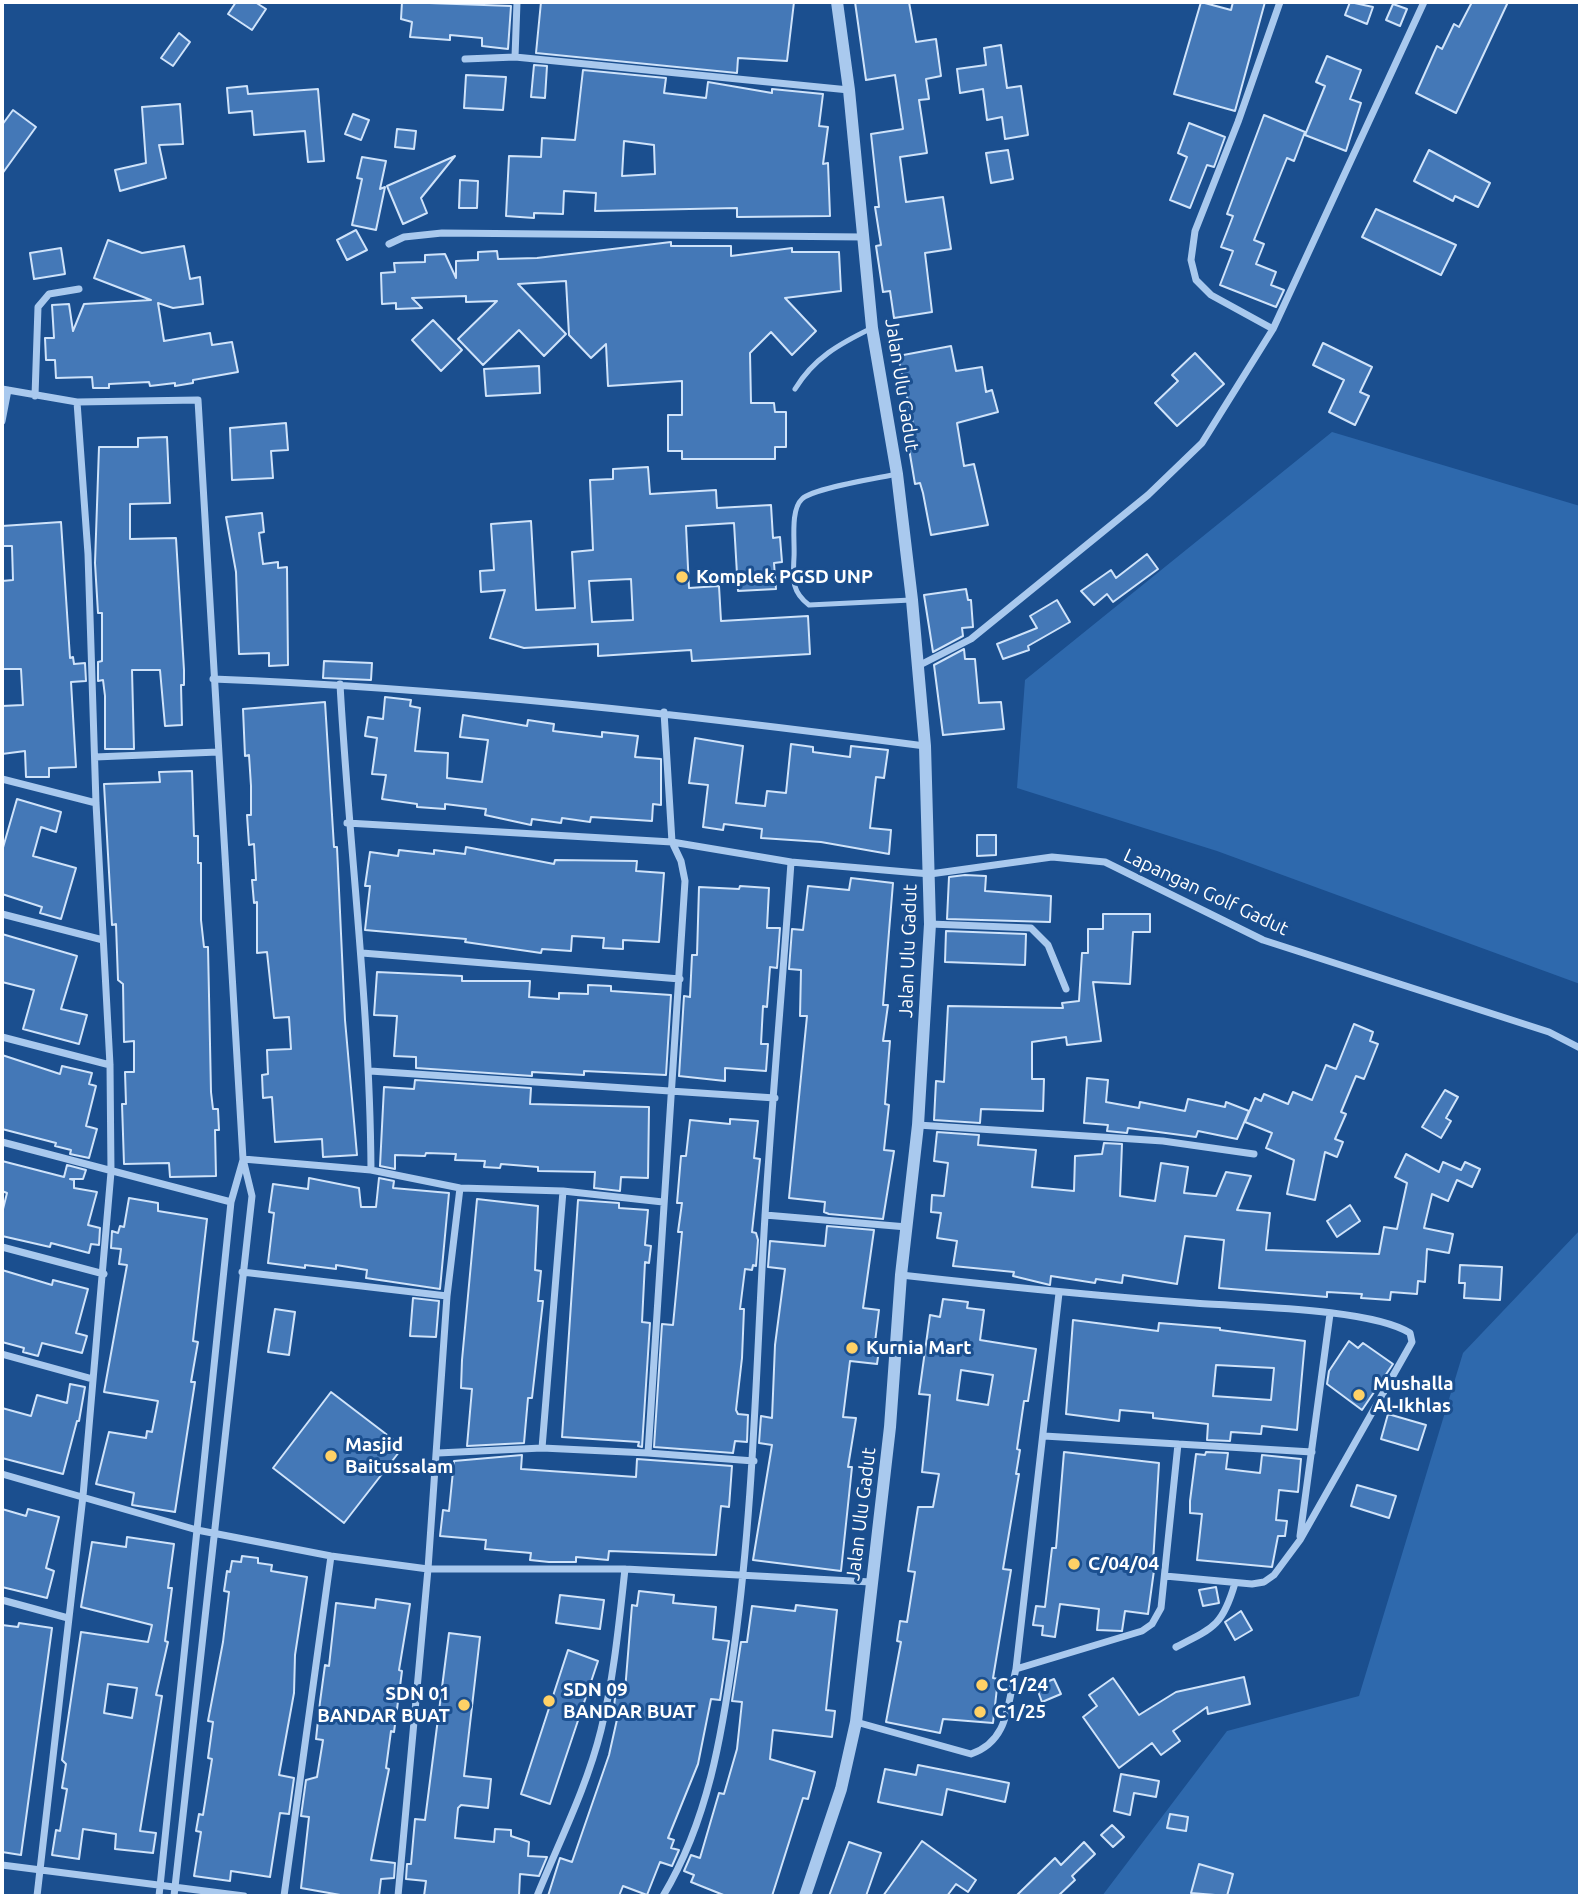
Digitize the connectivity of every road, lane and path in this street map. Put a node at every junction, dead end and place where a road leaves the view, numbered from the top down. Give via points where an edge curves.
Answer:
1 (517, 2) edge
2 (837, 2) edge
3 (1279, 2) edge
4 (1424, 2) edge
5 (515, 57) junction
6 (465, 59) dead end
7 (849, 90) junction
8 (864, 237) junction
9 (389, 244) dead end
10 (79, 289) dead end
11 (872, 328) junction
12 (1273, 329) junction
13 (5, 389) edge
14 (795, 389) dead end
15 (35, 397) junction
16 (77, 402) junction
17 (2, 421) edge
18 (897, 474) junction
19 (912, 600) junction
20 (917, 666) junction
21 (213, 679) junction
22 (340, 684) junction
23 (664, 712) junction
24 (925, 746) junction
25 (218, 752) junction
26 (95, 757) junction
27 (2, 779) edge
28 (96, 803) junction
29 (348, 823) junction
30 (672, 842) junction
31 (791, 862) junction
32 (929, 874) junction
33 (2, 914) edge
34 (930, 924) junction
35 (103, 940) junction
36 (362, 953) junction
37 (680, 979) junction
38 (1066, 989) dead end
39 (2, 1037) edge
40 (1580, 1048) edge
41 (110, 1065) junction
42 (370, 1071) junction
43 (673, 1091) junction
44 (775, 1098) junction
45 (918, 1125) junction
46 (2, 1142) edge
47 (1254, 1154) dead end
48 (243, 1159) junction
49 (371, 1170) junction
50 (111, 1172) junction
51 (460, 1188) junction
52 (563, 1191) junction
53 (231, 1202) junction
54 (663, 1202) junction
55 (765, 1215) junction
56 (908, 1227) junction
57 (2, 1247) edge
58 (242, 1272) junction
59 (104, 1274) junction
60 (901, 1275) junction
61 (1059, 1293) junction
62 (447, 1296) junction
63 (1330, 1314) junction
64 (2, 1354) edge
65 (93, 1380) junction
66 (1044, 1436) junction
67 (1178, 1444) junction
68 (542, 1448) junction
69 (1312, 1451) junction
70 (438, 1453) junction
71 (648, 1453) junction
72 (754, 1461) junction
73 (2, 1474) edge
74 (83, 1496) junction
75 (197, 1530) junction
76 (213, 1532) junction
77 (1300, 1540) junction
78 (331, 1556) junction
79 (428, 1569) junction
80 (625, 1569) junction
81 (745, 1574) junction
82 (1165, 1576) junction
83 (872, 1583) junction
84 (1235, 1583) junction
85 (2, 1600) edge
86 (68, 1618) junction
87 (1176, 1647) dead end
88 (1016, 1669) junction
89 (856, 1722) junction
90 (2, 1865) edge
91 (40, 1870) junction
92 (161, 1884) junction
93 (175, 1885) junction
94 (37, 1896) edge
95 (159, 1896) edge
96 (174, 1896) edge
97 (244, 1896) edge
98 (285, 1896) edge
99 (398, 1896) edge
100 (537, 1896) edge
101 (663, 1896) edge
102 (805, 1896) edge

1 - 5 street
2 - 7 street, Jalan Ulu Gadut
3 - 12 street via 1195,231 1191,260 1196,280 1212,295
4 - 12 street
5 - 6 street
5 - 7 street
7 - 8 street, Jalan Ulu Gadut
8 - 9 street via 442,233 404,237
8 - 11 street, Jalan Ulu Gadut
10 - 15 street via 49,294 38,307
11 - 14 lane via 835,346 808,368
11 - 18 street, Jalan Ulu Gadut
12 - 20 street via 1202,443 1147,495 971,639
13 - 15 street
13 - 17 street
15 - 16 street
16 - 21 street via 198,400
16 - 26 street
18 - 19 street, Jalan Ulu Gadut
18 - 19 lane via 802,499 796,512 792,586 809,605
19 - 20 street, Jalan Ulu Gadut
20 - 24 street, Jalan Ulu Gadut
21 - 22 street
21 - 25 street
22 - 23 street
22 - 29 street
23 - 24 street
23 - 30 street
24 - 32 street, Jalan Ulu Gadut
25 - 26 street
25 - 48 street
26 - 28 street
27 - 28 street
28 - 35 street
29 - 30 street, Lapangan Golf Gadut
29 - 36 street
30 - 31 street, Lapangan Golf Gadut
30 - 37 street via 685,881
31 - 32 street, Lapangan Golf Gadut
31 - 44 street
32 - 34 street, Jalan Ulu Gadut
32 - 40 street, Lapangan Golf Gadut via 1052,857 1105,862 1263,940 1549,1032
33 - 35 street
34 - 38 street via 1031,928 1048,945
34 - 45 street, Jalan Ulu Gadut
35 - 41 street
36 - 37 street
36 - 42 street
37 - 43 street
39 - 41 street
41 - 50 street
42 - 43 street
42 - 49 street
43 - 44 street
43 - 54 street
44 - 55 street
45 - 47 street via 1163,1141
45 - 56 street, Jalan Ulu Gadut
46 - 50 street
48 - 49 street
48 - 53 street
48 - 58 street via 252,1196
49 - 51 street
50 - 53 street
50 - 59 street
51 - 52 street
51 - 62 street
52 - 54 street
52 - 68 street
53 - 75 street
54 - 71 street
55 - 56 street
55 - 72 street
56 - 60 street, Jalan Ulu Gadut
57 - 59 street
58 - 62 street
58 - 76 street
59 - 65 street
60 - 61 street
60 - 83 street, Jalan Ulu Gadut
61 - 63 street
61 - 66 street
62 - 70 street
63 - 69 street
63 - 77 street via 1401,1327 1410,1333 1412,1342
64 - 65 street
65 - 74 street
66 - 67 street
66 - 88 street
67 - 69 street
67 - 82 street
68 - 70 street
68 - 71 street
69 - 77 street
70 - 79 street
71 - 72 street
72 - 81 street
73 - 74 street
74 - 75 street
74 - 86 street
75 - 76 street
75 - 92 street
76 - 78 street
76 - 93 street
77 - 84 street via 1264,1582
78 - 79 street
78 - 98 street
79 - 80 street
79 - 99 street
80 - 81 street
80 - 100 street via 614,1672 600,1732
81 - 83 street
81 - 101 street via 711,1784 681,1866
82 - 84 street
82 - 88 street via 1157,1617 1142,1631
83 - 89 street, Jalan Ulu Gadut
84 - 87 street via 1215,1628
85 - 86 street
86 - 91 street
88 - 89 street via 1000,1734 989,1748 971,1754
89 - 102 street, Jalan Ulu Gadut via 841,1789
90 - 91 street
91 - 92 street
91 - 94 street
92 - 93 street
92 - 95 street
93 - 96 street
93 - 97 street

